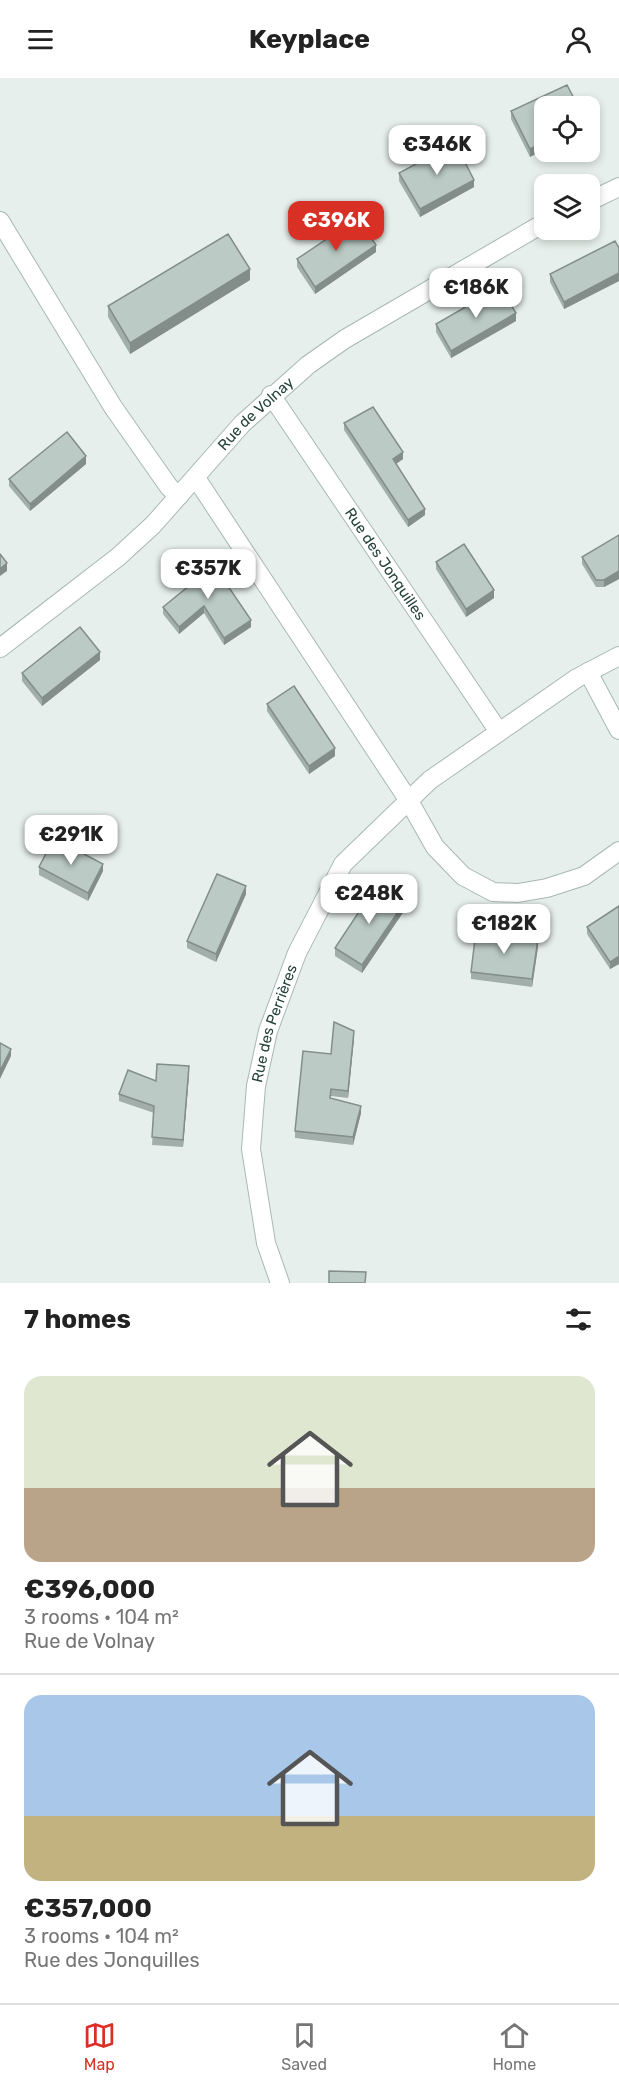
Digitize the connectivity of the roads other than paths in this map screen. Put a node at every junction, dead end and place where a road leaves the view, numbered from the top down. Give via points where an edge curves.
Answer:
1 (619, 187) edge
2 (600, 196) edge
3 (0, 221) edge
4 (534, 229) edge
5 (271, 395) junction
6 (196, 478) junction
7 (179, 496) junction
8 (0, 648) edge
9 (619, 656) edge
10 (588, 672) junction
11 (619, 730) edge
12 (499, 732) junction
13 (409, 801) junction
14 (619, 851) edge
15 (280, 1283) edge

1 - 2 street
3 - 7 street via 113,407
4 - 5 street, Rue de Volnay via 345,339
5 - 6 street, Rue de Volnay
5 - 12 street, Rue des Jonquilles
6 - 7 street, Rue de Volnay
6 - 13 street
7 - 8 street, Rue de Volnay via 118,557
9 - 10 street, Rue des Perrières
10 - 11 street
10 - 12 street, Rue des Perrières
12 - 13 street, Rue des Perrières via 430,780
13 - 14 street via 435,847 463,876 493,892 547,888 584,876
13 - 15 street, Rue des Perrières via 343,864 297,953 268,1031 256,1086 251,1149 266,1243

